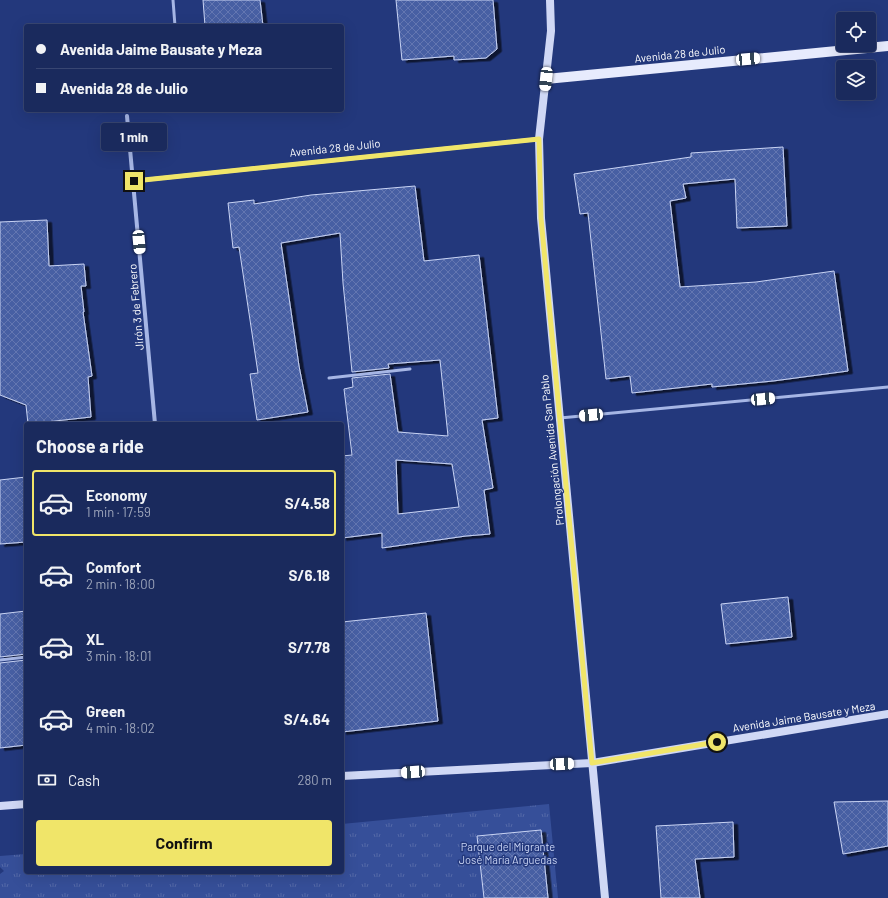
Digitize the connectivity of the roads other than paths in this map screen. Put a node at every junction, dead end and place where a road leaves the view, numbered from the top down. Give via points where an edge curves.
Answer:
1 (173, 0) edge
2 (550, 0) edge
3 (175, 24) edge
4 (888, 46) edge
5 (546, 79) junction
6 (127, 116) dead end
7 (539, 139) junction
8 (134, 181) junction
9 (410, 369) dead end
10 (330, 378) dead end
11 (888, 387) edge
12 (560, 418) junction
13 (155, 422) edge
14 (24, 657) edge
15 (0, 660) edge
16 (888, 714) edge
17 (592, 763) junction
18 (344, 776) edge
19 (24, 804) edge
20 (0, 806) edge
21 (605, 898) edge

1 - 3 lane
2 - 5 street, Prolongación Avenida San Pablo via 551,31
4 - 5 main road, Avenida 28 de Julio
5 - 7 street, Prolongación Avenida San Pablo
6 - 8 street, Jirón 3 de Febrero
7 - 8 street, Avenida 28 de Julio
7 - 12 street, Prolongación Avenida San Pablo via 541,218
8 - 13 street, Jirón 3 de Febrero
9 - 10 lane
11 - 12 lane
12 - 17 street, Prolongación Avenida San Pablo
14 - 15 lane
16 - 17 street, Avenida Jaime Bausate y Meza
17 - 18 street, Avenida Jaime Bausate y Meza
17 - 21 street, Prolongación Avenida San Pablo
19 - 20 street

